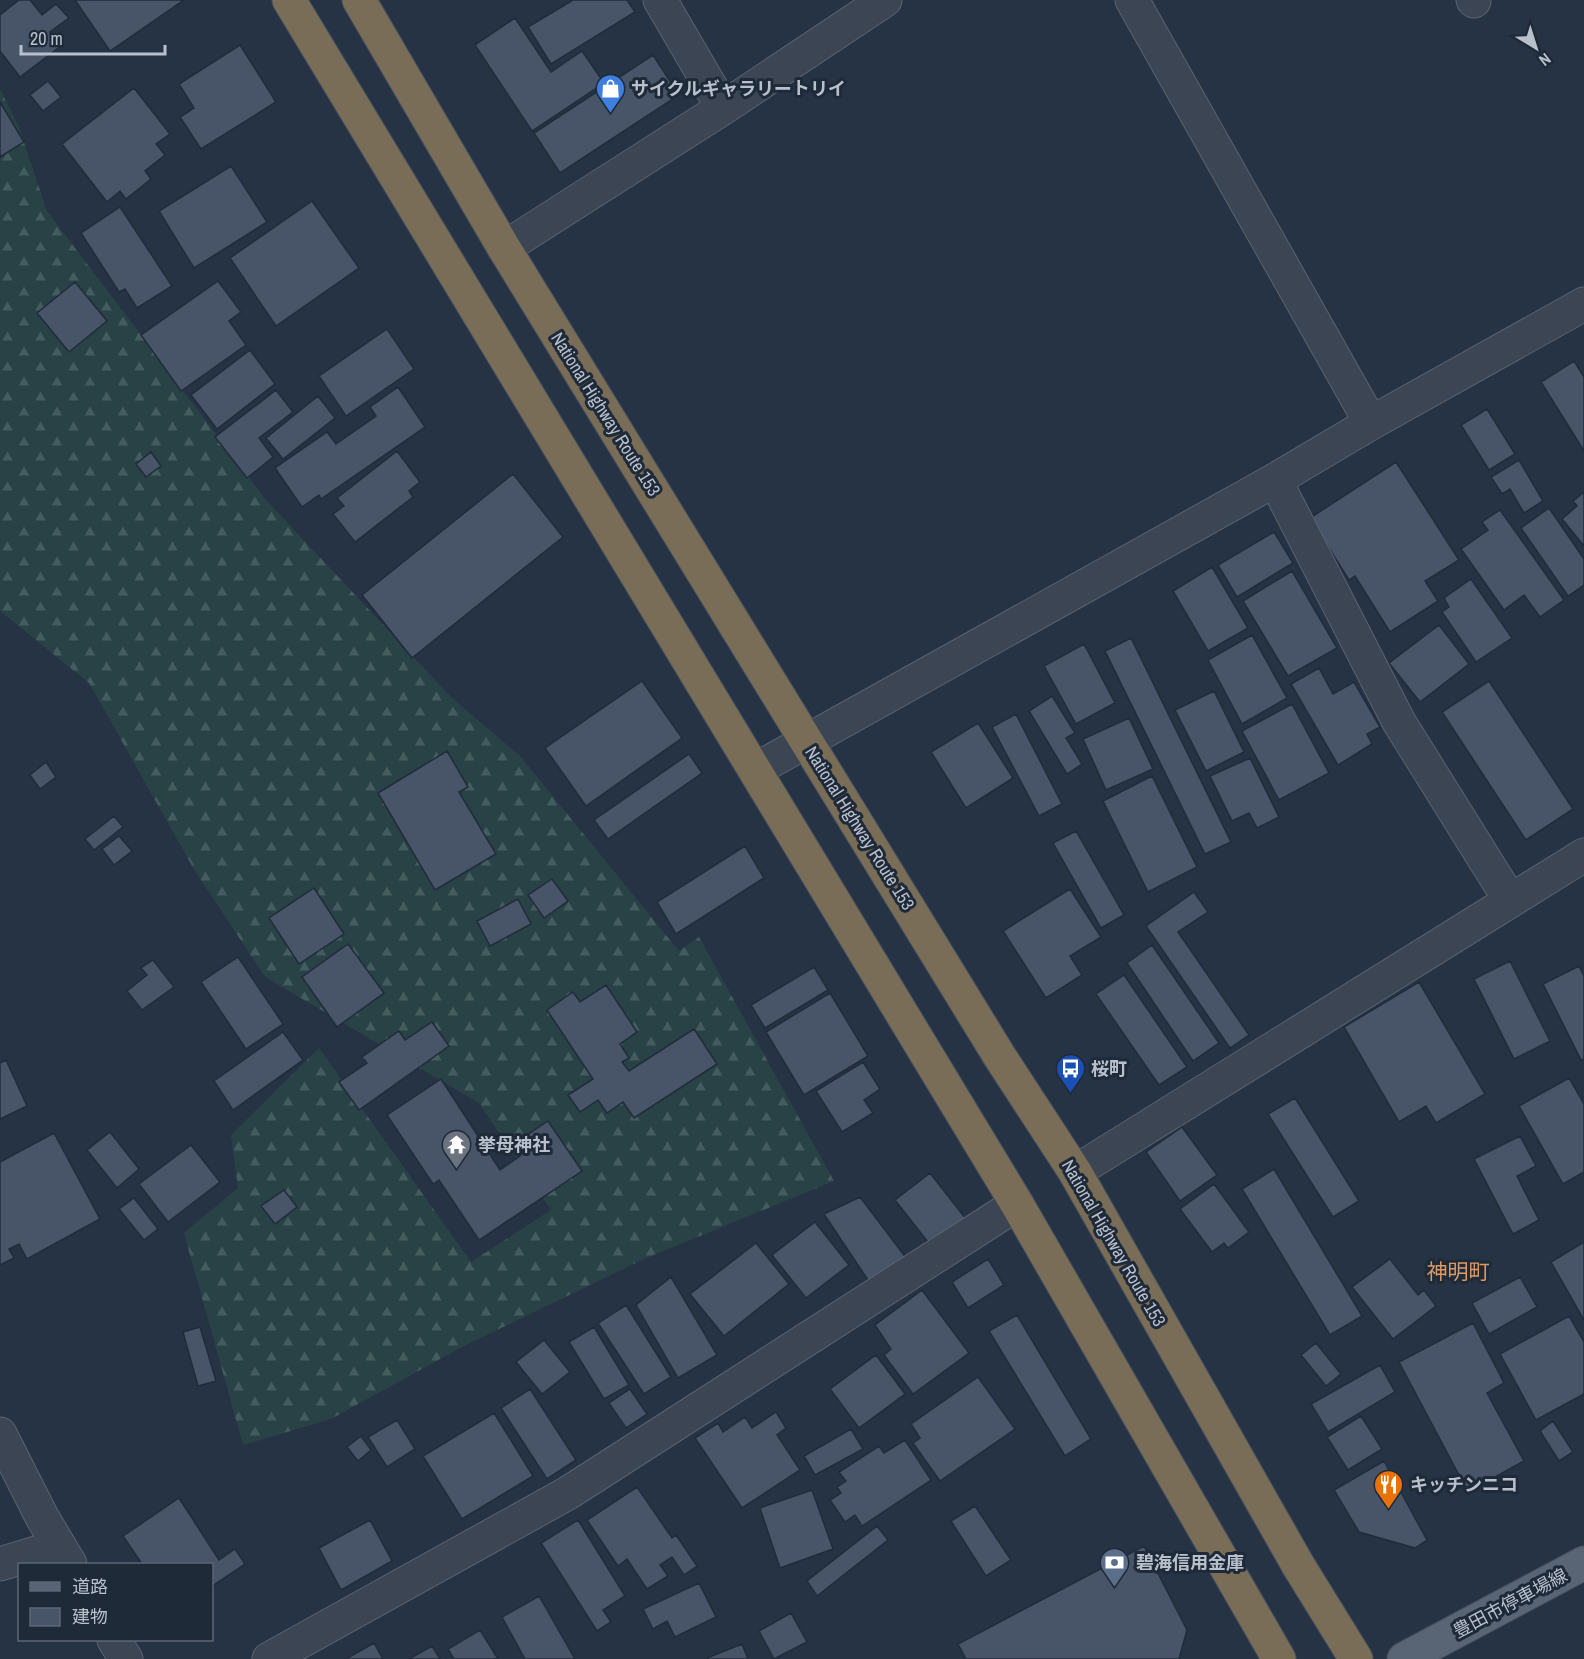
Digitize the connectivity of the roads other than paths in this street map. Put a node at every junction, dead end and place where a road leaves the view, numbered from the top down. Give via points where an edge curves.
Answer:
1 (289, 0) edge
2 (359, 0) edge
3 (660, 0) edge
4 (885, 0) edge
5 (1132, 0) edge
6 (723, 108) junction
7 (504, 248) junction
8 (1584, 304) edge
9 (1371, 423) junction
10 (1275, 480) junction
11 (806, 740) junction
12 (755, 770) junction
13 (1584, 855) edge
14 (1510, 900) junction
15 (1075, 1173) junction
16 (1017, 1204) junction
17 (0, 1434) edge
18 (65, 1555) edge
19 (1584, 1563) edge
20 (0, 1564) edge
21 (115, 1641) edge
22 (126, 1659) edge
23 (269, 1659) edge
24 (1279, 1659) edge
25 (1356, 1659) edge
26 (1404, 1659) edge

1 - 12 highway
2 - 7 highway, National Highway Route 153
3 - 6 street
4 - 6 street
5 - 9 street
6 - 7 street
7 - 11 highway, National Highway Route 153
8 - 9 street
9 - 10 street
10 - 11 street
10 - 14 street via 1399,722
11 - 12 street
11 - 15 highway, National Highway Route 153
12 - 16 highway
13 - 14 street
14 - 15 street
15 - 25 highway, National Highway Route 153 via 1298,1565
16 - 23 street via 568,1493
16 - 24 highway
17 - 18 street
18 - 20 street
19 - 26 main road, 豊田市停車場線
21 - 22 street

